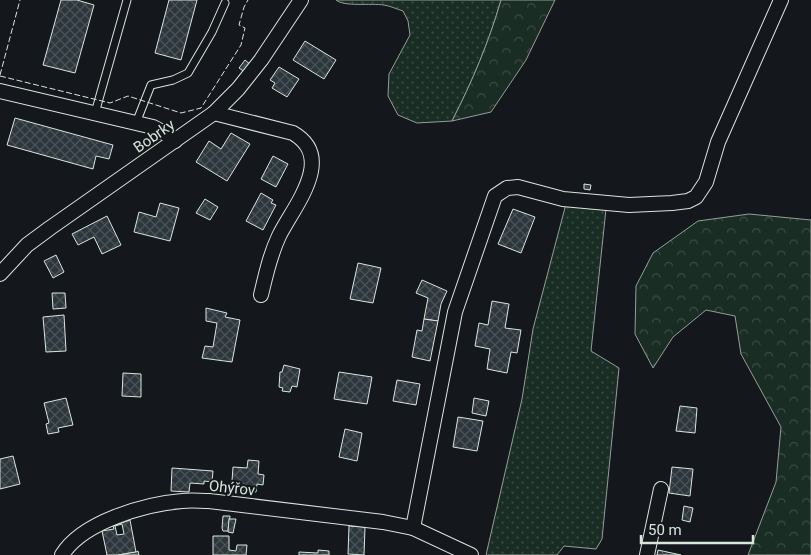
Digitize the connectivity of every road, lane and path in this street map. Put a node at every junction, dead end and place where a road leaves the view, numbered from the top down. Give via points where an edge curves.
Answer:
1 (127, 0) edge
2 (301, 0) edge
3 (781, 0) edge
4 (225, 3) dead end
5 (0, 91) edge
6 (95, 113) junction
7 (214, 113) junction
8 (136, 124) junction
9 (175, 141) junction
10 (0, 274) edge
11 (261, 295) dead end
12 (661, 489) dead end
13 (413, 528) junction
14 (62, 555) edge
15 (472, 555) edge
16 (647, 555) edge

1 - 6 lane
2 - 7 street, Bobrky via 261,60
3 - 13 street via 718,142 706,182 696,197 672,203 630,205 563,199 518,187 507,188 495,196 455,312
4 - 8 lane via 188,72 172,80 151,84
5 - 6 street
6 - 8 street
7 - 9 street, Bobrky
7 - 11 street via 293,133 309,148 313,162 311,178 272,253
8 - 9 street via 153,127
9 - 10 street, Bobrky via 27,245
12 - 16 street
13 - 14 street, Ohýřov via 228,503 182,501 148,506 102,523 80,535
13 - 15 street, Ohýřov

